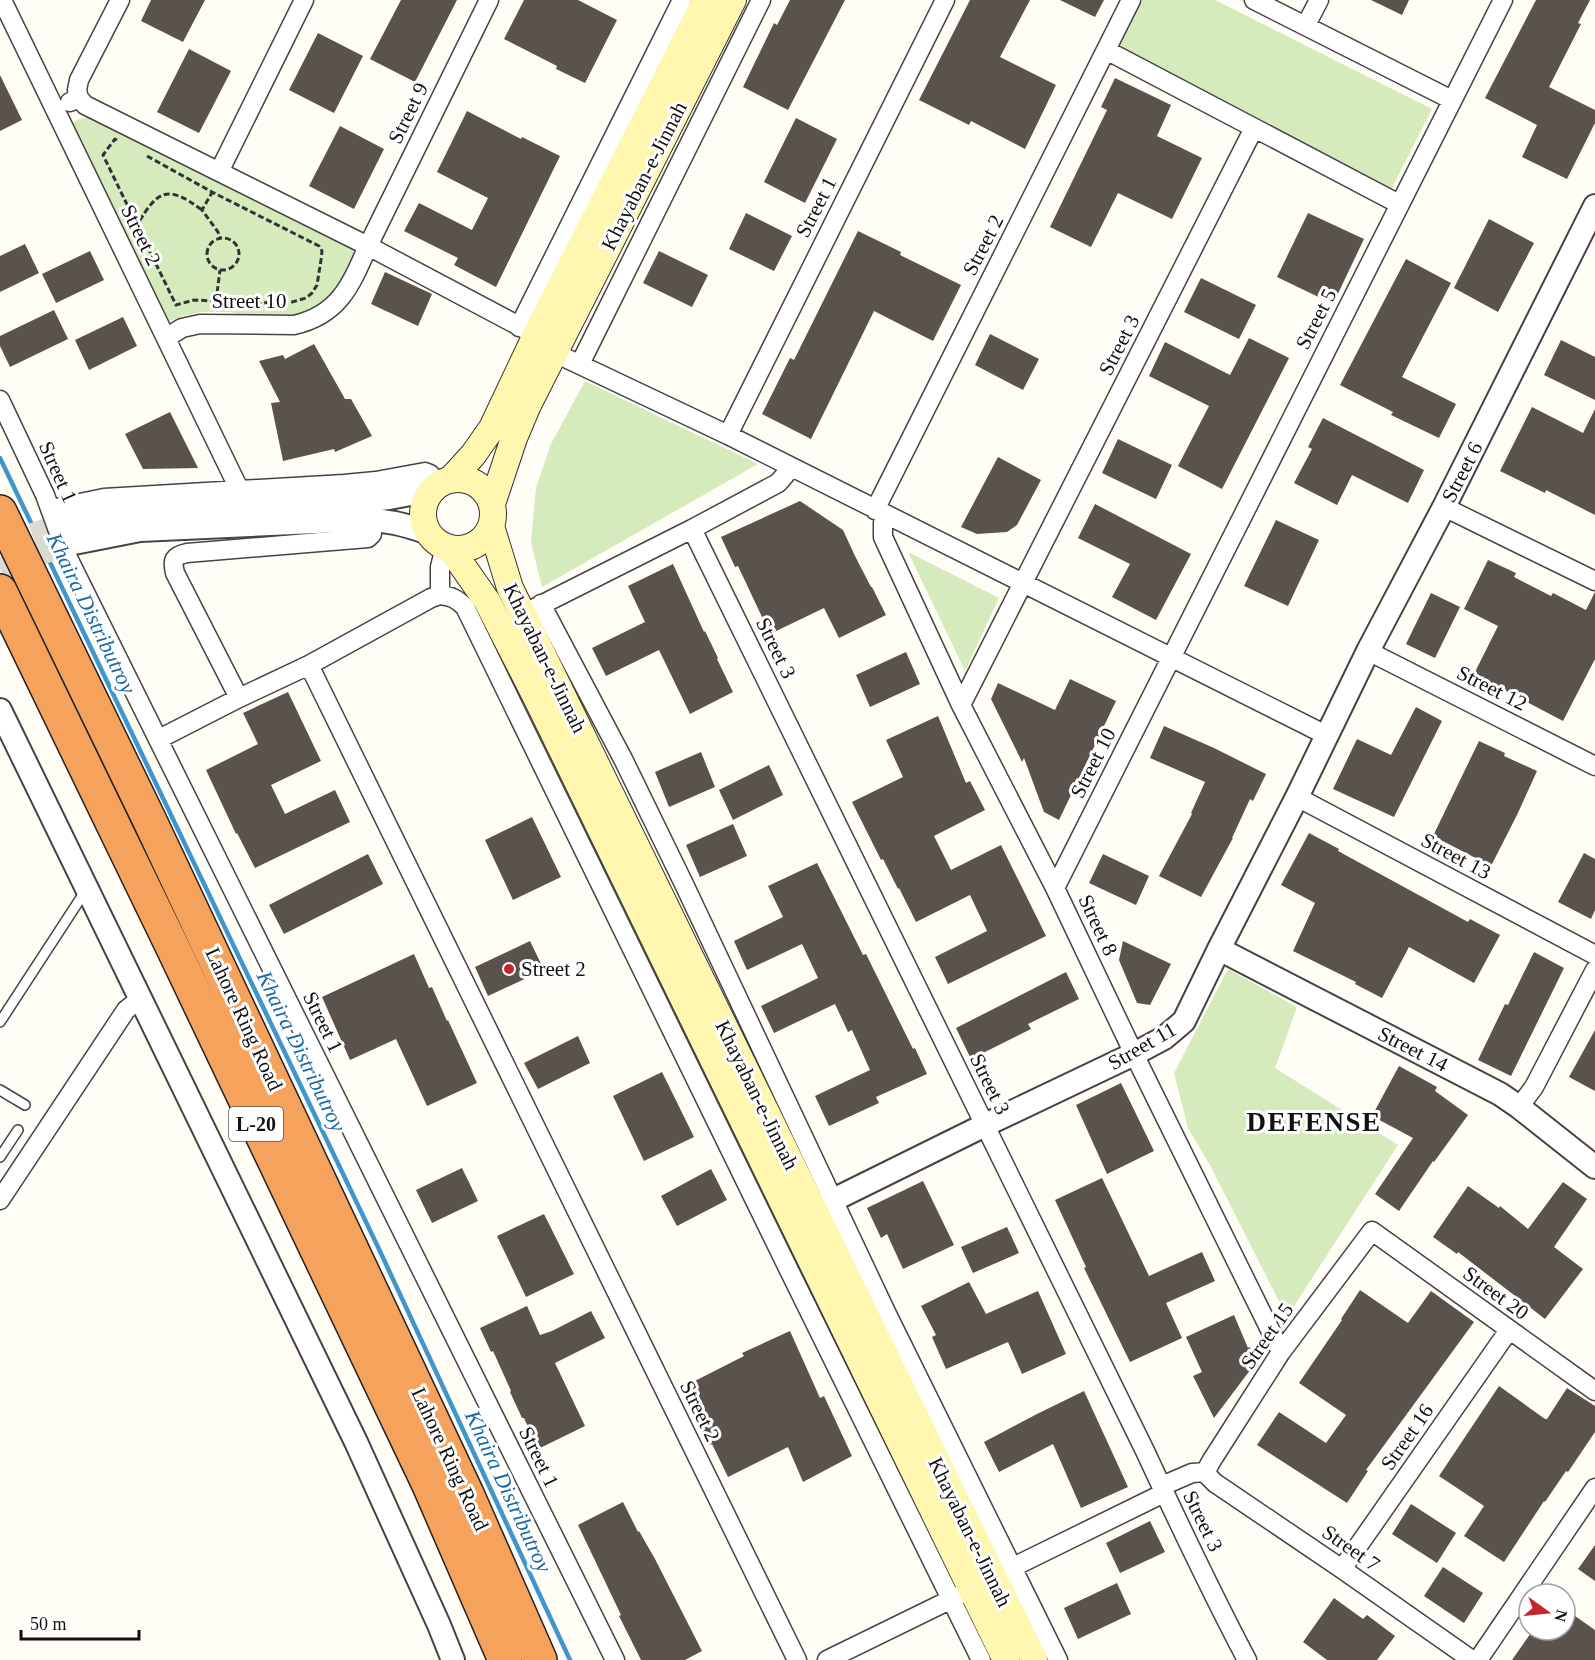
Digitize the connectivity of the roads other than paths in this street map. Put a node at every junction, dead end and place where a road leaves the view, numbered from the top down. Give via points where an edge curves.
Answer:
1 (2, 0) edge
2 (120, 0) edge
3 (304, 0) edge
4 (489, 0) edge
5 (682, 0) edge
6 (706, 0) edge
7 (733, 0) edge
8 (761, 0) edge
9 (945, 0) edge
10 (1131, 0) edge
11 (1254, 0) edge
12 (1318, 0) edge
13 (1503, 0) edge
14 (1306, 26) junction
15 (1106, 51) junction
16 (79, 98) junction
17 (1452, 100) junction
18 (54, 109) junction
19 (1254, 128) junction
20 (221, 173) junction
21 (1399, 204) junction
22 (1595, 206) edge
23 (368, 246) junction
24 (528, 331) junction
25 (166, 338) junction
26 (555, 352) junction
27 (580, 364) junction
28 (0, 400) edge
29 (728, 435) junction
30 (789, 467) junction
31 (440, 484) junction
32 (239, 489) junction
33 (1444, 507) junction
34 (0, 512) edge
35 (880, 512) junction
36 (491, 515) junction
37 (372, 520) junction
38 (62, 525) junction
39 (692, 529) junction
40 (441, 543) junction
41 (1595, 581) edge
42 (1024, 583) junction
43 (0, 591) edge
44 (440, 595) junction
45 (532, 609) junction
46 (1368, 651) junction
47 (1170, 658) junction
48 (309, 665) junction
49 (239, 698) junction
50 (961, 705) junction
51 (0, 710) edge
52 (1326, 735) junction
53 (159, 739) junction
54 (1595, 765) edge
55 (1297, 797) junction
56 (87, 888) junction
57 (1055, 888) junction
58 (1219, 949) junction
59 (1595, 955) edge
60 (1595, 970) edge
61 (141, 998) junction
62 (0, 1022) edge
63 (1134, 1054) junction
64 (0, 1090) edge
65 (25, 1105) dead end
66 (1519, 1107) junction
67 (985, 1125) junction
68 (18, 1130) dead end
69 (0, 1157) edge
70 (1595, 1167) edge
71 (0, 1200) edge
72 (823, 1205) junction
73 (1372, 1231) joint
74 (1509, 1330) junction
75 (1281, 1352) junction
76 (1595, 1391) edge
77 (1207, 1472) junction
78 (1595, 1488) edge
79 (1163, 1490) junction
80 (1342, 1569) junction
81 (982, 1583) junction
82 (453, 1660) edge
83 (505, 1660) edge
84 (540, 1660) edge
85 (615, 1660) edge
86 (797, 1660) edge
87 (827, 1660) edge
88 (981, 1660) edge
89 (1006, 1660) edge
90 (1034, 1660) edge
91 (1058, 1660) edge
92 (1247, 1660) edge
93 (1472, 1660) edge
94 (1478, 1660) edge

1 - 18 street, Street 2
2 - 16 street via 79,80
3 - 20 street
4 - 23 street, Street 9
5 - 24 street
6 - 24 main road, Khayaban-e-Jinnah
7 - 26 main road, Khayaban-e-Jinnah
8 - 27 street
9 - 29 street, Street 1
10 - 15 street, Street 2
11 - 14 street
12 - 14 street
13 - 17 street, Street 5
14 - 17 street
15 - 19 street
15 - 35 street, Street 2
16 - 18 street
16 - 20 street via 85,105
17 - 21 street, Street 5
18 - 25 street, Street 2
19 - 21 street
19 - 42 street, Street 3
20 - 23 street
21 - 47 street, Street 5
22 - 33 street, Street 6
23 - 24 street
23 - 25 street, Street 10 via 336,304 306,322 200,324 182,328
24 - 31 main road, Khayaban-e-Jinnah via 492,428 473,455
25 - 32 street, Street 2
26 - 27 street
26 - 36 main road, Khayaban-e-Jinnah via 514,438
27 - 29 street
28 - 38 street, Street 1
29 - 30 street
30 - 35 street
30 - 39 street via 778,483
31 - 32 street via 425,472 344,484
31 - 36 main road via 468,480 476,483 488,496
31 - 38 street via 370,500 147,509
31 - 40 main road via 424,507 423,516 425,525
32 - 38 street via 104,498
33 - 41 street
33 - 46 street, Street 6
34 - 84 highway, Lahore Ring Road / L-20 via 447,1451
35 - 42 street
35 - 50 street, Street 8 via 883,537
36 - 40 main road via 487,533 475,545 467,548
36 - 45 main road, Khayaban-e-Jinnah via 506,577
37 - 38 street via 140,530
37 - 40 street via 401,524
37 - 49 street via 372,534 368,538 187,553 175,559 175,573
38 - 53 street, Street 1 via 68,558
39 - 45 street
39 - 67 street, Street 3
40 - 44 street
40 - 81 main road, Khayaban-e-Jinnah via 487,601
42 - 47 street
42 - 50 street
43 - 83 highway, Lahore Ring Road / L-20 via 429,1485
44 - 48 street
44 - 81 street via 450,596 465,607 783,1258
45 - 72 main road, Khayaban-e-Jinnah
46 - 52 street, Street 6
46 - 54 street, Street 12
47 - 52 street
47 - 57 street, Street 10
48 - 49 street
48 - 86 street, Street 2
49 - 53 street
50 - 57 street, Street 8
51 - 56 street
52 - 55 street, Street 11
53 - 85 street, Street 1
55 - 58 street, Street 11
55 - 59 street, Street 13
56 - 61 street
56 - 62 lane
57 - 63 street, Street 8
58 - 63 street, Street 11 via 1184,1022
58 - 66 street, Street 14
60 - 66 street via 1534,1087
61 - 71 street via 126,1010
61 - 82 street via 357,1442
63 - 67 street, Street 11
63 - 75 street, Street 8
64 - 65 lane
66 - 70 street, Street 14
67 - 72 street, Street 11
67 - 79 street, Street 3
68 - 69 lane
72 - 81 main road, Khayaban-e-Jinnah
73 - 74 street, Street 20
73 - 75 street, Street 15
74 - 76 street, Street 20
74 - 80 street, Street 16
75 - 77 street, Street 15
77 - 79 street via 1192,1473
77 - 80 street, Street 7 via 1215,1484
78 - 94 street
79 - 81 street
79 - 92 street, Street 3
80 - 93 street, Street 7
81 - 87 street
81 - 88 street
81 - 89 main road, Khayaban-e-Jinnah
81 - 90 main road, Khayaban-e-Jinnah
81 - 91 street

